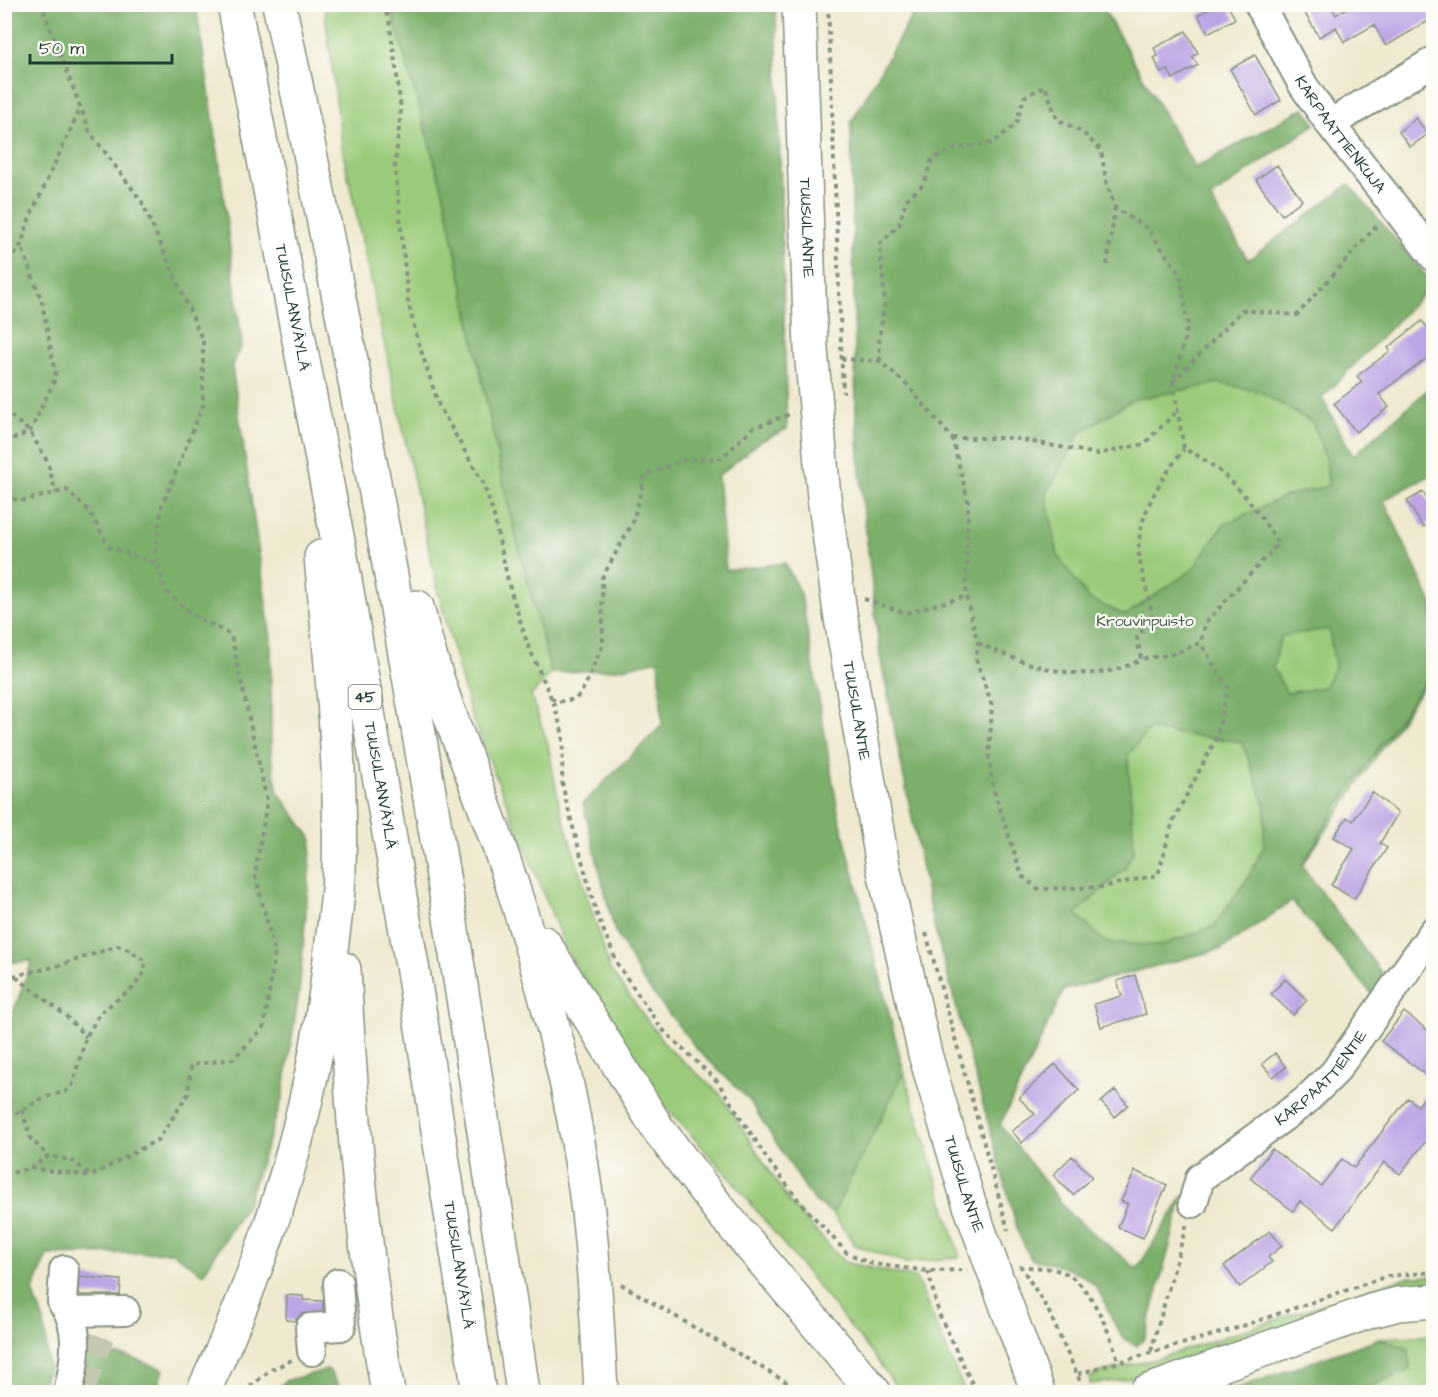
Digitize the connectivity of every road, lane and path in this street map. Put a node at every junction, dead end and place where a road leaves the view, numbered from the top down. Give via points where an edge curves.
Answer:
1 (41, 4) edge
2 (234, 4) edge
3 (279, 4) edge
4 (383, 4) edge
5 (799, 4) edge
6 (828, 4) edge
7 (1258, 4) edge
8 (1434, 61) edge
9 (81, 109) junction
10 (1330, 124) junction
11 (1394, 207) junction
12 (1115, 208) junction
13 (21, 245) junction
14 (1434, 257) edge
15 (1107, 265) dead end
16 (4, 270) edge
17 (841, 359) junction
18 (880, 361) junction
19 (305, 376) junction
20 (353, 380) junction
21 (1173, 382) junction
22 (829, 401) junction
23 (4, 410) edge
24 (1176, 412) junction
25 (30, 432) junction
26 (952, 438) junction
27 (4, 442) edge
28 (1184, 449) junction
29 (56, 493) junction
30 (4, 496) edge
31 (158, 564) junction
32 (966, 596) junction
33 (862, 609) dead end
34 (978, 643) junction
35 (1200, 643) junction
36 (1141, 659) junction
37 (551, 697) junction
38 (339, 871) junction
39 (515, 892) junction
40 (924, 925) dead end
41 (1434, 931) edge
42 (15, 977) junction
43 (4, 978) edge
44 (86, 1037) junction
45 (22, 1110) junction
46 (4, 1120) edge
47 (48, 1156) junction
48 (30, 1168) junction
49 (4, 1175) edge
50 (91, 1176) junction
51 (1193, 1203) joint
52 (1008, 1232) dead end
53 (1020, 1264) dead end
54 (1028, 1267) dead end
55 (64, 1270) dead end
56 (971, 1270) dead end
57 (928, 1271) junction
58 (1434, 1272) edge
59 (617, 1282) dead end
60 (339, 1283) dead end
61 (1434, 1301) edge
62 (125, 1311) dead end
63 (70, 1312) junction
64 (312, 1351) dead end
65 (1151, 1352) junction
66 (1118, 1361) junction
67 (1078, 1374) junction
68 (68, 1392) edge
69 (203, 1392) edge
70 (388, 1392) edge
71 (479, 1392) edge
72 (523, 1392) edge
73 (601, 1392) edge
74 (803, 1392) edge
75 (874, 1392) edge
76 (976, 1392) edge
77 (1038, 1392) edge
78 (1085, 1392) edge
79 (1146, 1392) edge

1 - 9 path
2 - 19 main road, TUUSULANVÄYLÄ / 45
3 - 20 main road
4 - 37 path via 389,21 401,110 395,165 408,301 439,406 483,483 527,643
5 - 22 main road, TUUSULANTIE via 811,349
6 - 17 path
7 - 10 street, KARPAATTIENKUJA via 1303,85
8 - 10 street
9 - 13 path via 30,217
9 - 31 path via 90,132 142,202 202,341 203,405 162,506 155,552
10 - 11 street, KARPAATTIENKUJA
11 - 14 street, KARPAATTIENKUJA
11 - 21 path via 1297,315 1242,310
12 - 15 path
12 - 18 path via 1101,150 1082,132 1057,118 1045,86 1024,97 1016,124 993,143 957,148 932,159 924,184 906,200 899,225 880,244 885,303 879,337
12 - 21 path via 1147,228 1180,274 1188,326
13 - 16 path
13 - 25 path via 42,302 56,378
17 - 18 path
17 - 22 path
18 - 26 path via 907,385
19 - 38 main road via 338,768
19 - 71 main road, TUUSULANVÄYLÄ / 45 via 412,965
20 - 39 main road via 406,559 426,646
20 - 72 main road via 386,547 456,955
21 - 24 path
22 - 37 path via 751,429 722,458 683,460 645,476 633,522 602,578 603,644 576,699 558,702
22 - 77 main road, TUUSULANTIE via 824,497 883,866 922,1043 968,1200
23 - 25 path
24 - 26 path via 1144,444 1098,454 1012,438
24 - 28 path
25 - 27 path
25 - 29 path via 47,461
26 - 32 path via 968,501
28 - 35 path via 1202,457 1233,482 1260,514 1278,544 1206,622
28 - 36 path via 1154,494 1140,530 1139,554 1152,616 1137,638
29 - 30 path via 21,501
29 - 31 path via 68,490 89,511 109,547
31 - 50 path via 164,589 191,614 231,635 267,801 255,874 275,953 264,1027 233,1059 191,1065 188,1094 159,1139
32 - 33 path via 906,613 860,598
32 - 34 path
34 - 35 path via 976,659 992,706 989,759 993,788 1022,876 1038,889 1101,887 1158,875 1173,821 1217,736 1228,687
34 - 36 path via 1016,661 1045,669 1090,673 1124,669
35 - 36 path via 1173,654
37 - 57 path via 563,735 562,782 596,912 618,965 638,996 661,1028 717,1081 770,1163 847,1253 872,1264
38 - 69 main road via 330,968 315,1064 289,1169 263,1252
38 - 70 main road via 350,1092 374,1312
39 - 73 main road via 565,1078 586,1200
39 - 75 main road via 558,970 658,1129 720,1210
40 - 52 path
41 - 51 street, KARPAATTIENTIE via 1334,1073 1304,1102 1200,1178
42 - 43 path
42 - 44 path via 65,1015
42 - 44 path via 118,946 146,962 133,988 101,1012
44 - 45 path via 72,1086
45 - 46 path
45 - 47 path via 31,1139
47 - 48 path
47 - 50 path via 71,1160
48 - 49 path
48 - 50 path
51 - 65 path
53 - 67 path via 1048,1310
54 - 66 path via 1054,1269 1073,1278 1089,1297 1113,1340
55 - 63 street via 62,1302
56 - 57 path
57 - 76 path via 939,1314
58 - 65 path via 1388,1276 1236,1328
59 - 74 path
60 - 64 street via 341,1326 310,1328
61 - 79 main road via 1371,1311
62 - 63 street
63 - 68 street via 76,1360
65 - 66 path
66 - 67 path
67 - 78 path

